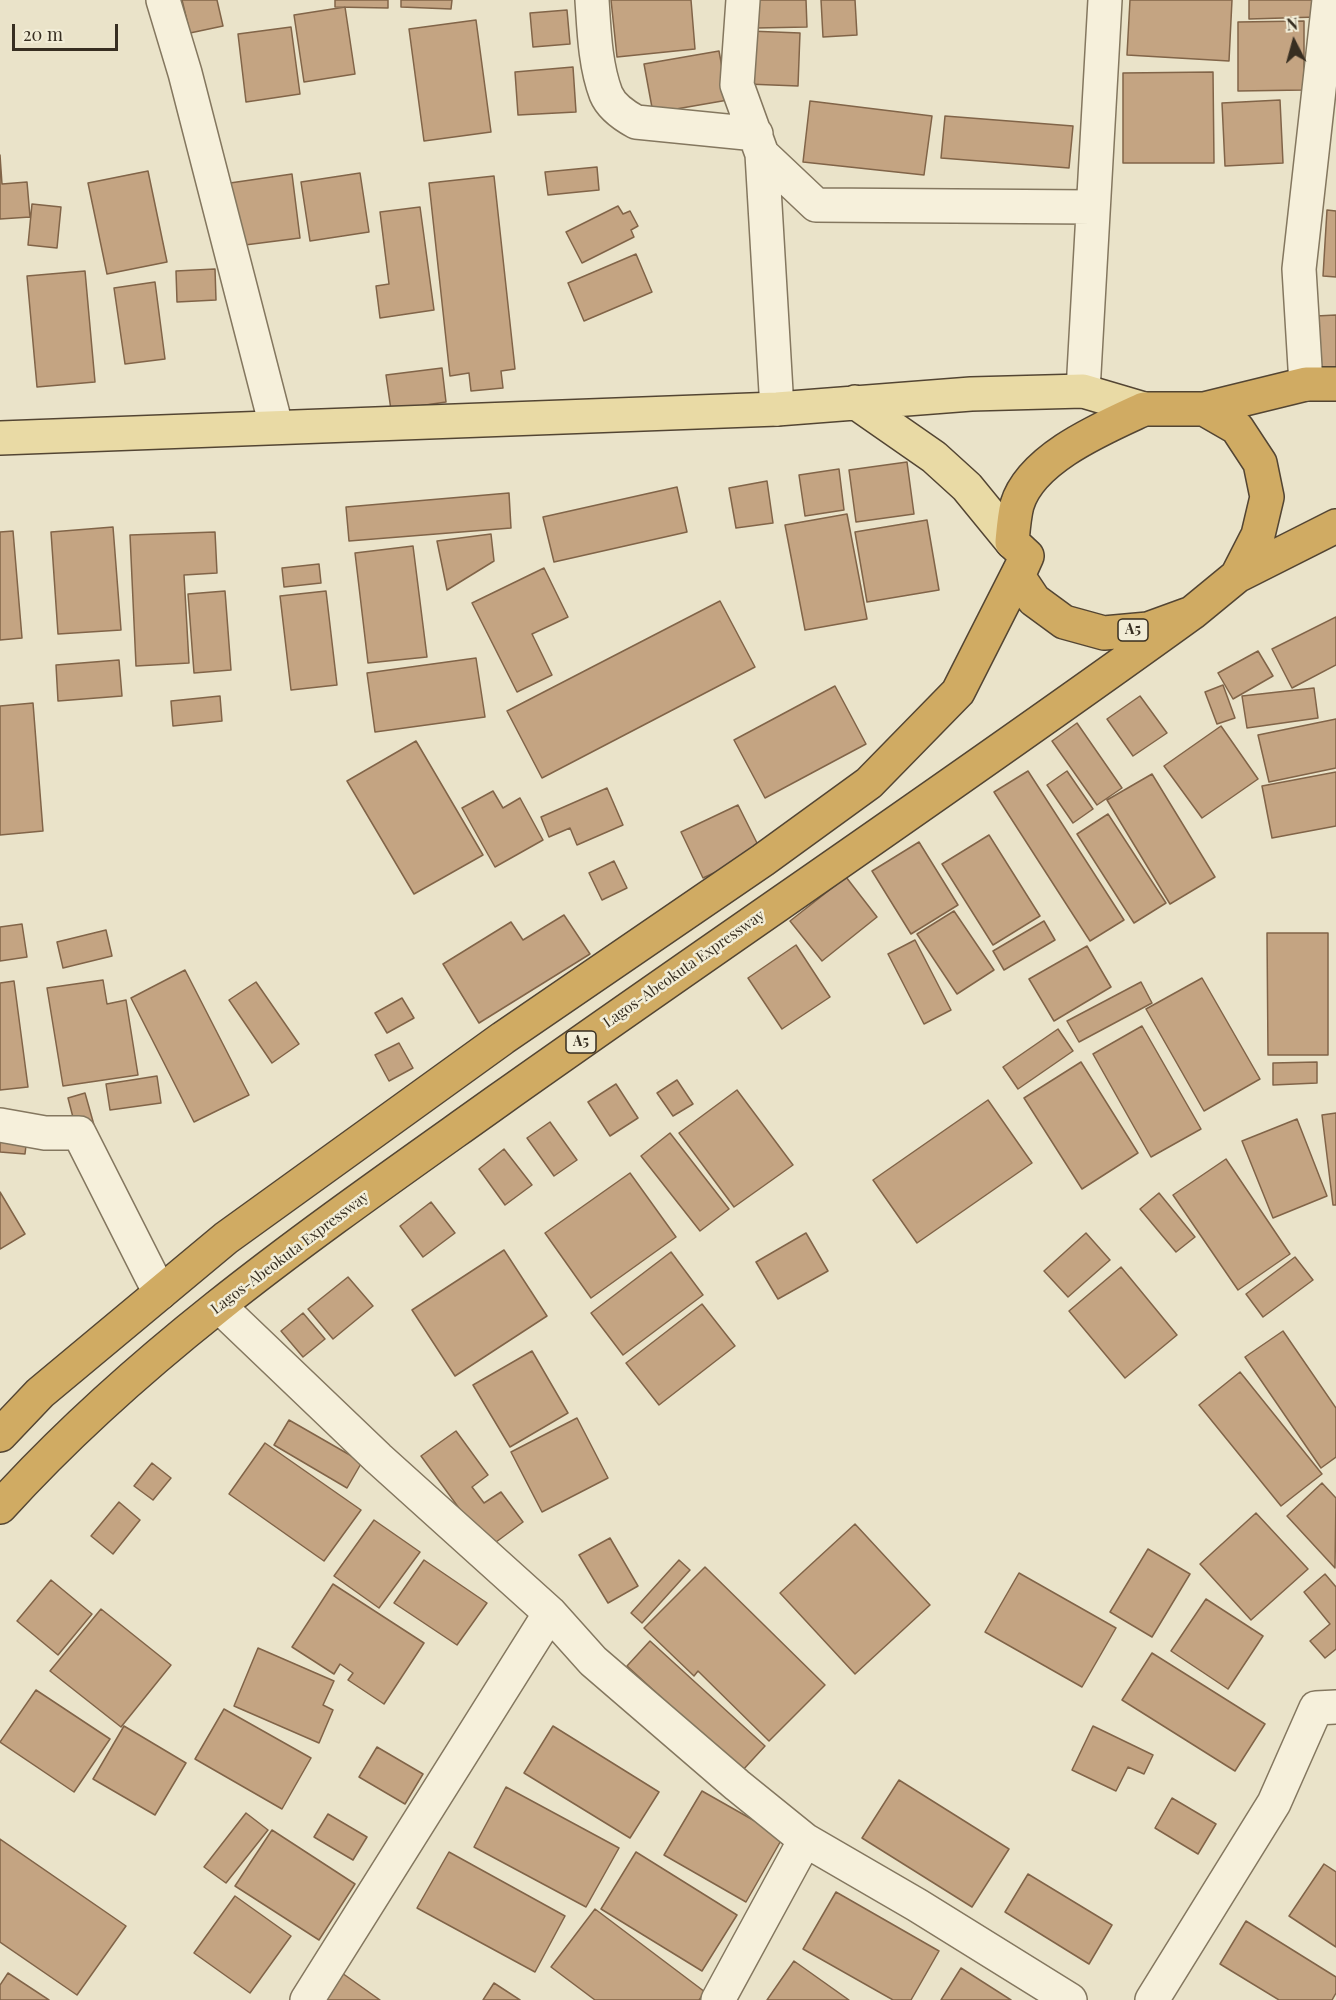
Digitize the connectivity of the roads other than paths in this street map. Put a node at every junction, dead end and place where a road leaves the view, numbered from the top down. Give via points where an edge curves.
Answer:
1 (163, 0) edge
2 (592, 0) edge
3 (743, 0) edge
4 (1105, 0) edge
5 (1329, 0) edge
6 (759, 144) junction
7 (1092, 207) junction
8 (1321, 384) edge
9 (1083, 391) junction
10 (855, 402) junction
11 (777, 409) junction
12 (1144, 409) junction
13 (1204, 409) junction
14 (276, 426) junction
15 (0, 438) edge
16 (1336, 526) edge
17 (1020, 549) junction
18 (1238, 576) junction
19 (1192, 614) junction
20 (0, 1125) edge
21 (160, 1293) junction
22 (219, 1306) junction
23 (0, 1435) edge
24 (0, 1507) edge
25 (549, 1613) junction
26 (1336, 1707) edge
27 (805, 1840) junction
28 (307, 2000) edge
29 (718, 2000) edge
30 (1070, 2000) edge
31 (1152, 2000) edge

1 - 14 street
2 - 6 street via 596,50 606,95 622,114 636,122
3 - 6 street via 737,85
4 - 7 street
5 - 8 street via 1299,268
6 - 7 street via 816,205
6 - 11 street
7 - 9 street
8 - 13 highway, A5
9 - 10 main road
9 - 12 main road
10 - 11 main road
10 - 17 main road via 934,457 967,487
11 - 14 main road
12 - 13 highway, A5
12 - 17 highway, A5 via 1077,441 1036,474 1017,504
13 - 18 highway, A5 via 1237,428 1260,463 1265,485 1267,497 1258,536
14 - 15 main road
16 - 18 highway, A5
17 - 19 highway, A5 via 1018,576 1034,600 1065,622 1104,633 1148,629
17 - 21 highway, A5 via 958,692 869,783 474,1059 226,1238
18 - 19 highway, A5
19 - 22 highway, Lagos-Abeokuta Expressway / A5 via 344,1210
20 - 21 street via 45,1133 79,1133
21 - 23 highway, A5 via 40,1393
22 - 24 highway, Lagos-Abeokuta Expressway / A5 via 127,1381 38,1465
22 - 25 street
25 - 27 street via 593,1661
25 - 28 street
26 - 31 street via 1316,1708 1274,1803
27 - 29 street
27 - 30 street

